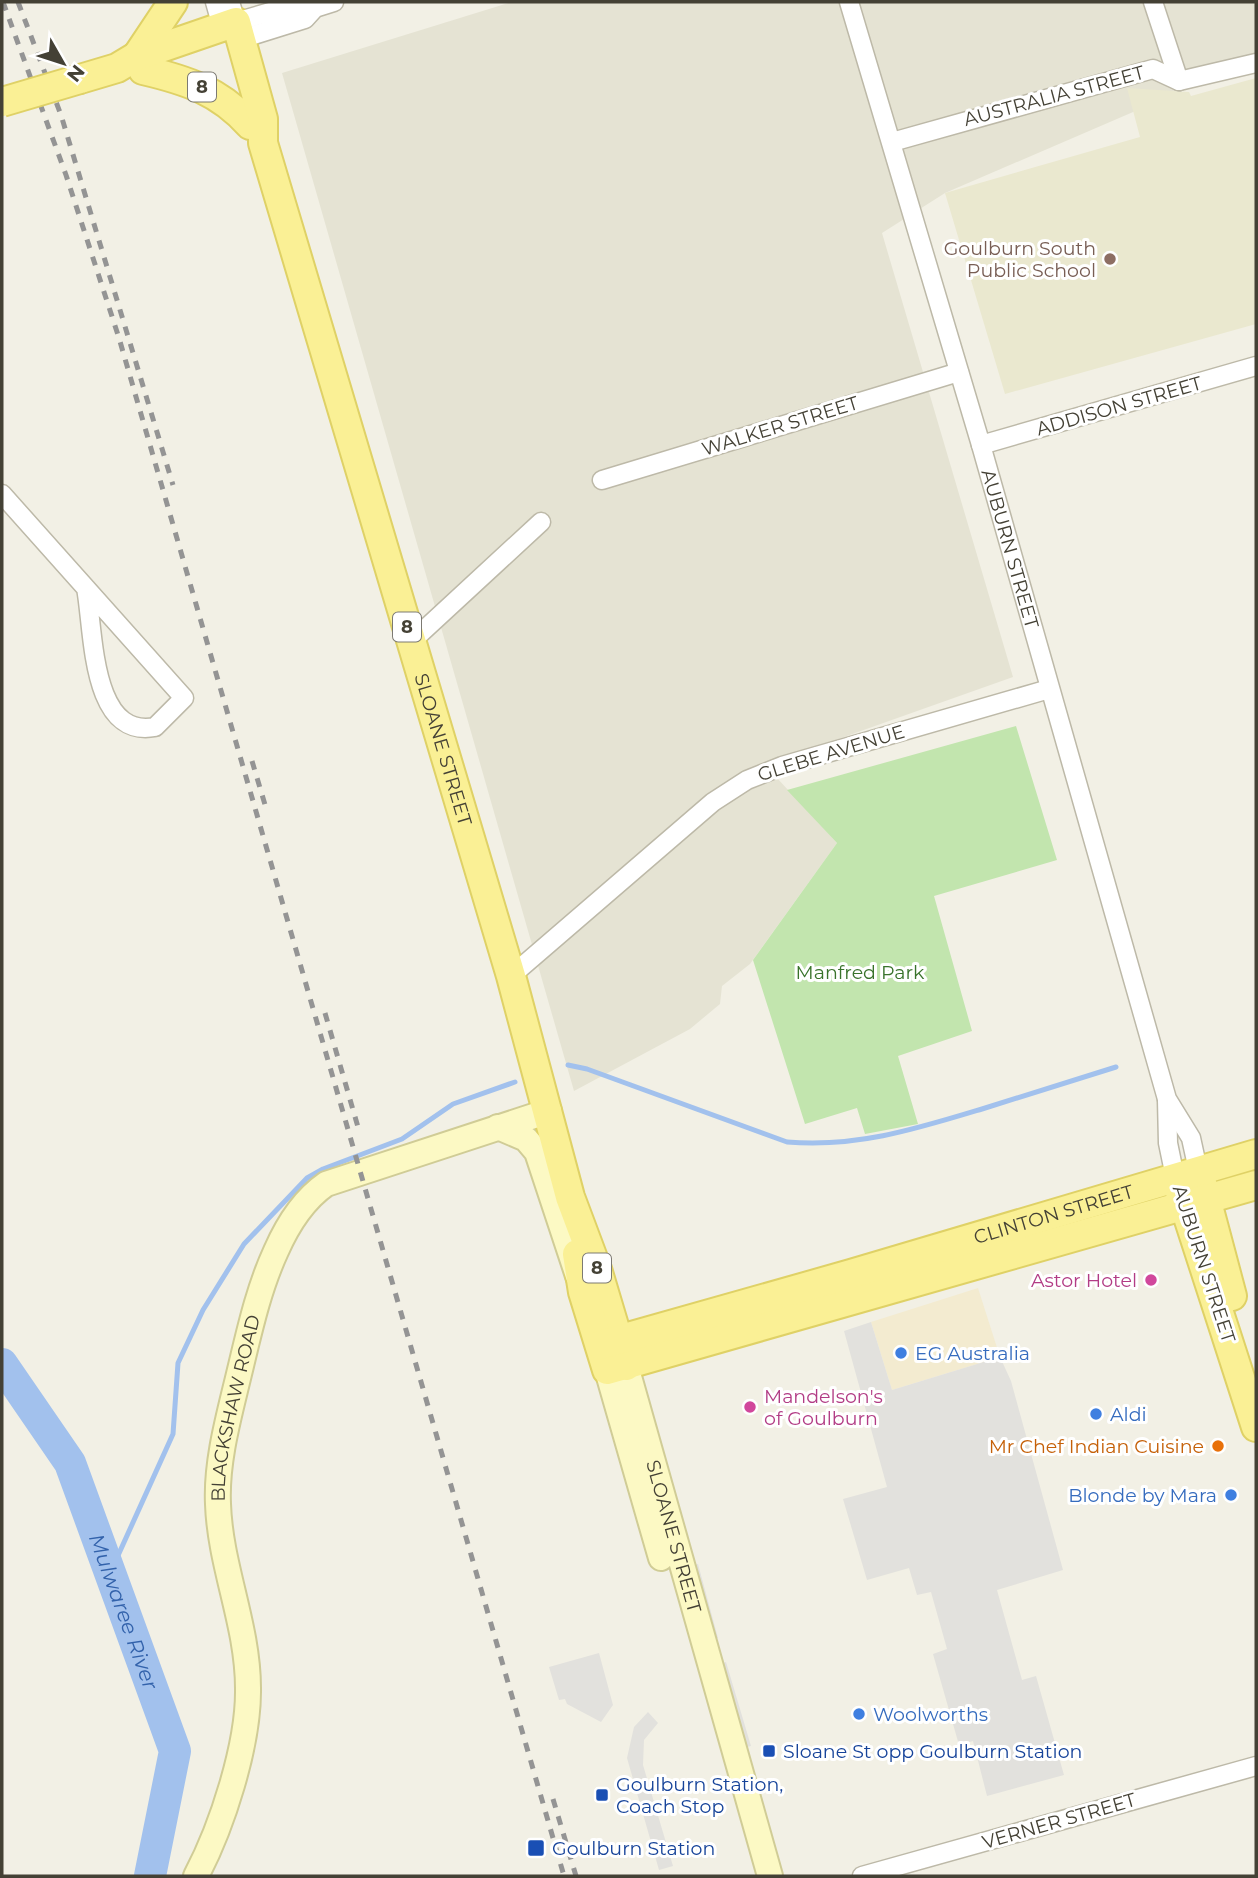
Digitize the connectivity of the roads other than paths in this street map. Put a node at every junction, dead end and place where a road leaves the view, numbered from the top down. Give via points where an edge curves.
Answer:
1 (173, 2) edge
2 (334, 2) edge
3 (849, 2) edge
4 (1153, 2) edge
5 (228, 23) edge
6 (1256, 63) edge
7 (132, 65) junction
8 (1179, 81) junction
9 (2, 102) edge
10 (257, 134) junction
11 (892, 142) junction
12 (1256, 366) edge
13 (959, 372) junction
14 (981, 445) junction
15 (602, 480) dead end
16 (2, 494) edge
17 (541, 522) dead end
18 (86, 589) junction
19 (411, 642) junction
20 (1049, 689) junction
21 (511, 976) junction
22 (548, 1111) junction
23 (498, 1127) junction
24 (1256, 1154) edge
25 (1187, 1173) junction
26 (1256, 1185) edge
27 (570, 1197) junction
28 (1195, 1202) junction
29 (854, 1287) junction
30 (583, 1292) junction
31 (613, 1355) junction
32 (1256, 1384) edge
33 (1256, 1427) edge
34 (1256, 1766) edge
35 (196, 1876) edge
36 (755, 1876) edge
37 (770, 1876) edge
38 (862, 1876) edge

1 - 7 main road
2 - 5 street via 315,8 305,19
3 - 11 street, AUBURN STREET
4 - 8 street
5 - 7 main road
5 - 10 main road, SLOANE STREET
6 - 8 street
7 - 9 main road, 8, bridge
7 - 10 main road, 8 via 206,89 228,103
8 - 11 street, AUSTRALIA STREET via 1153,69
10 - 19 main road, SLOANE STREET / 8
11 - 13 street, AUBURN STREET
12 - 14 street, ADDISON STREET
13 - 14 street, AUBURN STREET
13 - 15 street, WALKER STREET
14 - 20 street, AUBURN STREET
16 - 18 street
17 - 19 street
18 - 18 street via 184,698 155,727 134,726 108,703 97,676
19 - 21 main road, SLOANE STREET / 8
20 - 21 street, GLEBE AVENUE via 815,755 747,779 713,802
20 - 25 street, AUBURN STREET via 1167,1099 1191,1138
21 - 22 main road, SLOANE STREET / 8
22 - 23 street, BLACKSHAW ROAD
22 - 27 main road, SLOANE STREET / 8
23 - 30 street via 526,1139 537,1152
23 - 35 street, BLACKSHAW ROAD via 326,1184 306,1201 275,1252 247,1343 218,1477 219,1527 247,1666 247,1709 230,1784
24 - 25 main road, CLINTON STREET
25 - 28 main road, AUBURN STREET
25 - 29 main road, CLINTON STREET
26 - 28 main road, CLINTON STREET
27 - 30 main road, SLOANE STREET / 8
27 - 31 main road, SLOANE STREET / 8
28 - 29 main road, CLINTON STREET
28 - 32 main road, AUBURN STREET
28 - 33 main road, AUBURN STREET
29 - 31 main road, CLINTON STREET
30 - 31 main road, SLOANE STREET / 8
31 - 36 street, SLOANE STREET
31 - 37 street, SLOANE STREET
34 - 38 street, VERNER STREET

